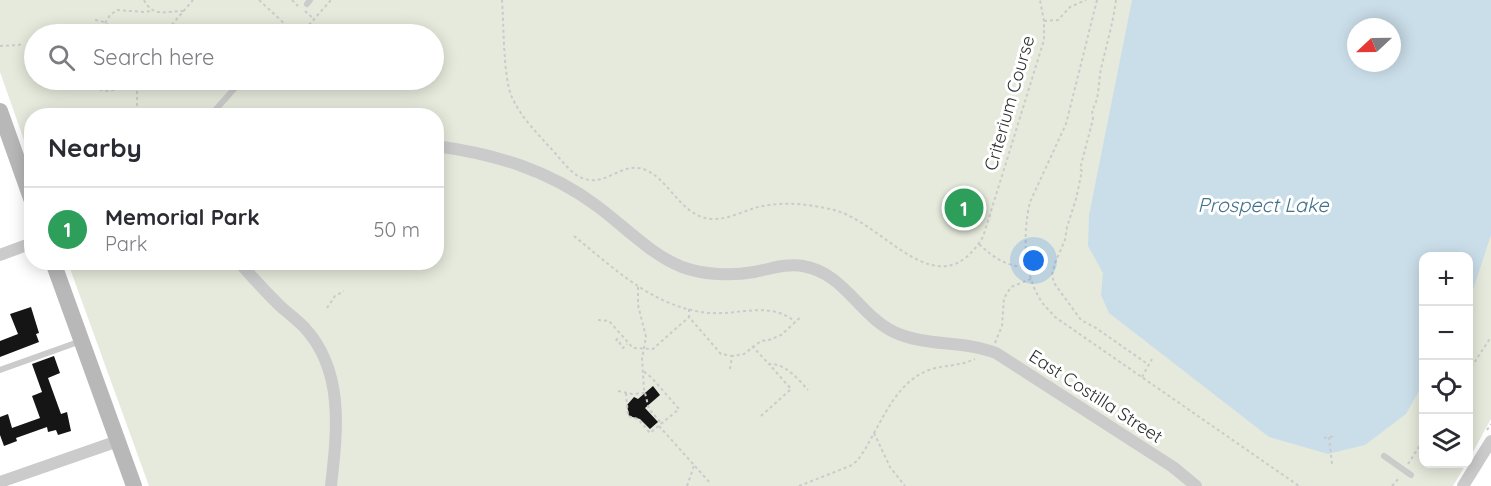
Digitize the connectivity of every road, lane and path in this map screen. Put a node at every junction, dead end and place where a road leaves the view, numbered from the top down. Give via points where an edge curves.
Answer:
1 (144, 0) edge
2 (193, 0) edge
3 (259, 0) edge
4 (331, 0) edge
5 (502, 0) edge
6 (1040, 0) edge
7 (1086, 0) edge
8 (1097, 0) edge
9 (1116, 0) edge
10 (151, 11) junction
11 (184, 11) junction
12 (95, 20) dead end
13 (1044, 21) junction
14 (105, 23) joint
15 (173, 24) edge
16 (285, 24) edge
17 (310, 24) edge
18 (23, 43) dead end
19 (0, 46) edge
20 (137, 90) edge
21 (233, 90) edge
22 (137, 108) edge
23 (217, 108) edge
24 (0, 111) edge
25 (5, 142) edge
26 (444, 147) edge
27 (24, 184) edge
28 (574, 236) dead end
29 (979, 243) junction
30 (24, 246) edge
31 (0, 255) edge
32 (1029, 268) junction
33 (56, 270) edge
34 (247, 270) edge
35 (1032, 279) junction
36 (638, 287) junction
37 (344, 291) dead end
38 (327, 308) dead end
39 (689, 309) junction
40 (802, 316) dead end
41 (689, 317) junction
42 (598, 320) dead end
43 (795, 322) junction
44 (1491, 337) edge
45 (82, 340) junction
46 (616, 341) dead end
47 (628, 343) junction
48 (752, 346) junction
49 (644, 349) junction
50 (986, 349) junction
51 (732, 357) junction
52 (1152, 359) dead end
53 (769, 364) junction
54 (1473, 364) edge
55 (1149, 365) junction
56 (730, 369) dead end
57 (0, 370) edge
58 (642, 370) junction
59 (1142, 378) junction
60 (808, 390) dead end
61 (618, 391) dead end
62 (626, 393) junction
63 (645, 393) junction
64 (761, 416) dead end
65 (660, 425) junction
66 (874, 433) junction
67 (1336, 436) dead end
68 (1329, 437) junction
69 (1324, 438) dead end
70 (118, 441) junction
71 (1491, 441) edge
72 (1384, 456) dead end
73 (1332, 464) dead end
74 (694, 465) junction
75 (1411, 475) dead end
76 (0, 482) edge
77 (711, 484) dead end
78 (1466, 484) edge
79 (134, 486) edge
80 (331, 486) edge
81 (687, 486) edge
82 (799, 486) edge
83 (905, 486) edge
84 (1196, 486) edge
85 (1299, 486) edge

1 - 10 path
2 - 11 path
3 - 16 path
4 - 17 path
5 - 29 path, Criterium Course via 507,78 512,95 529,124 582,178 596,180 629,168 646,170 695,214 712,219 791,203 833,210 857,219 926,265 945,266 963,260
6 - 13 path, Criterium Course
7 - 13 path via 1070,7 1058,21
8 - 32 path via 1066,124 1030,202 1026,235
9 - 55 path via 1076,199 1052,275 1081,320
10 - 11 path
10 - 14 path via 117,10
11 - 15 path
12 - 14 path
13 - 29 path, Criterium Course via 1044,40
18 - 19 path
20 - 22 path
21 - 23 lane
24 - 25 main road
25 - 27 main road
26 - 50 street, East Costilla Street via 506,160 556,179 681,267 726,274 804,266 838,281 869,316 894,332
28 - 36 path
29 - 32 path via 995,259
30 - 31 street
32 - 35 path
33 - 45 main road
34 - 80 street via 305,328 324,361 337,412
35 - 50 path via 1011,287 1004,298 1002,326 996,342
35 - 59 path via 1040,299 1055,317
36 - 39 path
36 - 49 path via 646,338
37 - 38 path
39 - 41 path
39 - 43 path via 713,313 767,309
40 - 43 path
41 - 49 path via 653,349
41 - 51 path via 722,354
42 - 47 path via 609,321
43 - 48 path via 781,335
44 - 54 path
45 - 57 lane
45 - 70 main road
46 - 47 path via 623,348
47 - 49 path
48 - 51 path via 744,354
48 - 53 path
49 - 58 path
50 - 66 path via 972,360 920,375 897,396
50 - 84 street, East Costilla Street via 1009,360
51 - 56 path
52 - 55 path
53 - 60 path via 794,374
53 - 64 path via 791,389
55 - 59 path
58 - 63 path
58 - 65 path via 679,409
59 - 85 path
61 - 62 path
62 - 63 path
62 - 65 path via 628,416 638,419 650,433
63 - 65 path via 649,409
65 - 74 path
66 - 82 path via 850,466
66 - 83 path via 890,467
67 - 68 path
68 - 69 path
68 - 73 path
70 - 76 street
70 - 79 main road
71 - 78 street
72 - 75 lane
74 - 77 path
74 - 81 path

